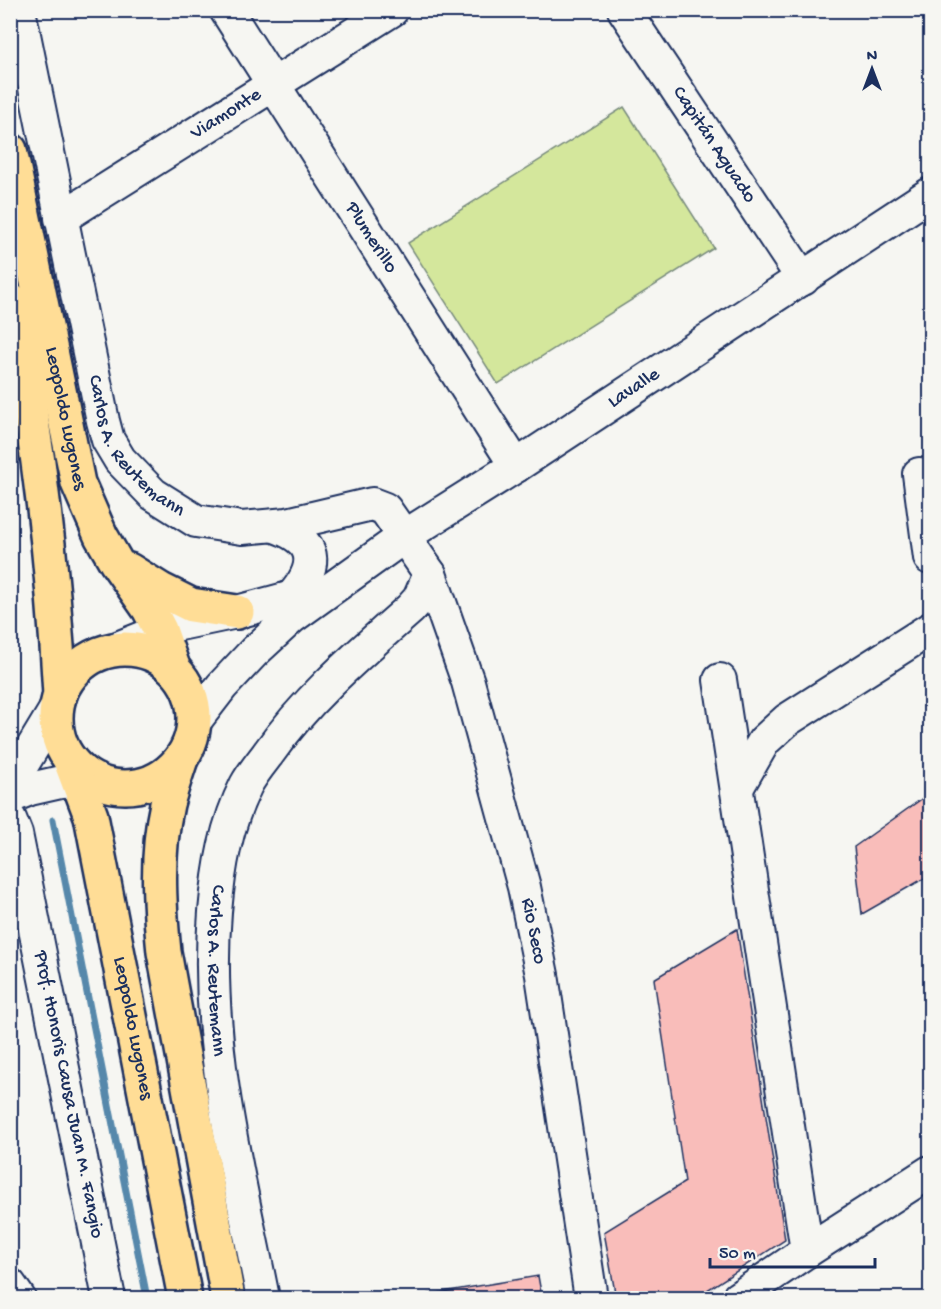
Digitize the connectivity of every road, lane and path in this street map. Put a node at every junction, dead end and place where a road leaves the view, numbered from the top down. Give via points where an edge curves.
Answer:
1 (19, 10) edge
2 (226, 10) edge
3 (392, 10) edge
4 (624, 10) edge
5 (274, 86) junction
6 (10, 150) edge
7 (930, 194) edge
8 (61, 218) junction
9 (803, 279) junction
10 (10, 300) edge
11 (516, 466) junction
12 (919, 474) dead end
13 (275, 525) junction
14 (405, 536) junction
15 (930, 558) edge
16 (116, 562) junction
17 (430, 574) junction
18 (338, 585) junction
19 (292, 597) junction
20 (237, 612) junction
21 (930, 629) edge
22 (160, 630) junction
23 (115, 650) junction
24 (172, 667) junction
25 (720, 680) dead end
26 (59, 701) junction
27 (195, 721) junction
28 (181, 759) junction
29 (83, 774) junction
30 (10, 785) edge
31 (737, 788) junction
32 (10, 797) edge
33 (10, 819) edge
34 (930, 1172) edge
35 (807, 1251) junction
36 (10, 1285) edge
37 (19, 1299) edge
38 (109, 1299) edge
39 (185, 1299) edge
40 (228, 1299) edge
41 (262, 1299) edge
42 (591, 1299) edge
43 (738, 1299) edge

1 - 8 street, Carlos A. Reutemann
2 - 5 street, Plumerillo
3 - 5 street, Viamonte
4 - 9 street, Capitán Aguado
5 - 8 street, Viamonte
5 - 11 street, Plumerillo
6 - 16 main road, Leopoldo Lugones via 78,483
7 - 9 street, Lavalle
8 - 13 street, Carlos A. Reutemann via 103,421 108,440 120,460 153,494 196,521 242,528
9 - 11 street, Lavalle
10 - 26 main road, Leopoldo Lugones via 40,485 56,627
11 - 14 street, Lavalle
12 - 15 street
13 - 14 street, Carlos A. Reutemann via 372,504 385,509
13 - 19 street via 304,540 310,555 305,582
14 - 17 street, Carlos A. Reutemann
14 - 18 street, Lavalle
16 - 20 main road via 191,605
16 - 22 main road, Leopoldo Lugones
17 - 41 street, Carlos A. Reutemann via 410,609 331,680 285,729 247,784 226,833 212,950 214,1018 220,1075
17 - 42 street, Rio Seco via 468,682 524,887 542,975
18 - 19 street
18 - 27 street, Lavalle via 292,617 254,652
19 - 20 street
20 - 22 street
21 - 31 street via 788,720 764,741
22 - 23 street
22 - 24 main road, Leopoldo Lugones
23 - 24 main road via 136,649 155,655
23 - 26 main road via 81,664 72,673
24 - 27 main road via 185,682 193,701
25 - 31 street
26 - 29 main road via 57,725 61,743
26 - 30 street
27 - 28 main road via 191,741
28 - 29 main road via 168,772 135,786 117,786
28 - 40 main road via 167,803 158,899 164,952
29 - 32 street
29 - 39 main road, Leopoldo Lugones
31 - 35 street
33 - 38 street, Prof. Honoris Causa Juan M. Fangio
34 - 35 street
35 - 43 street
36 - 37 street

